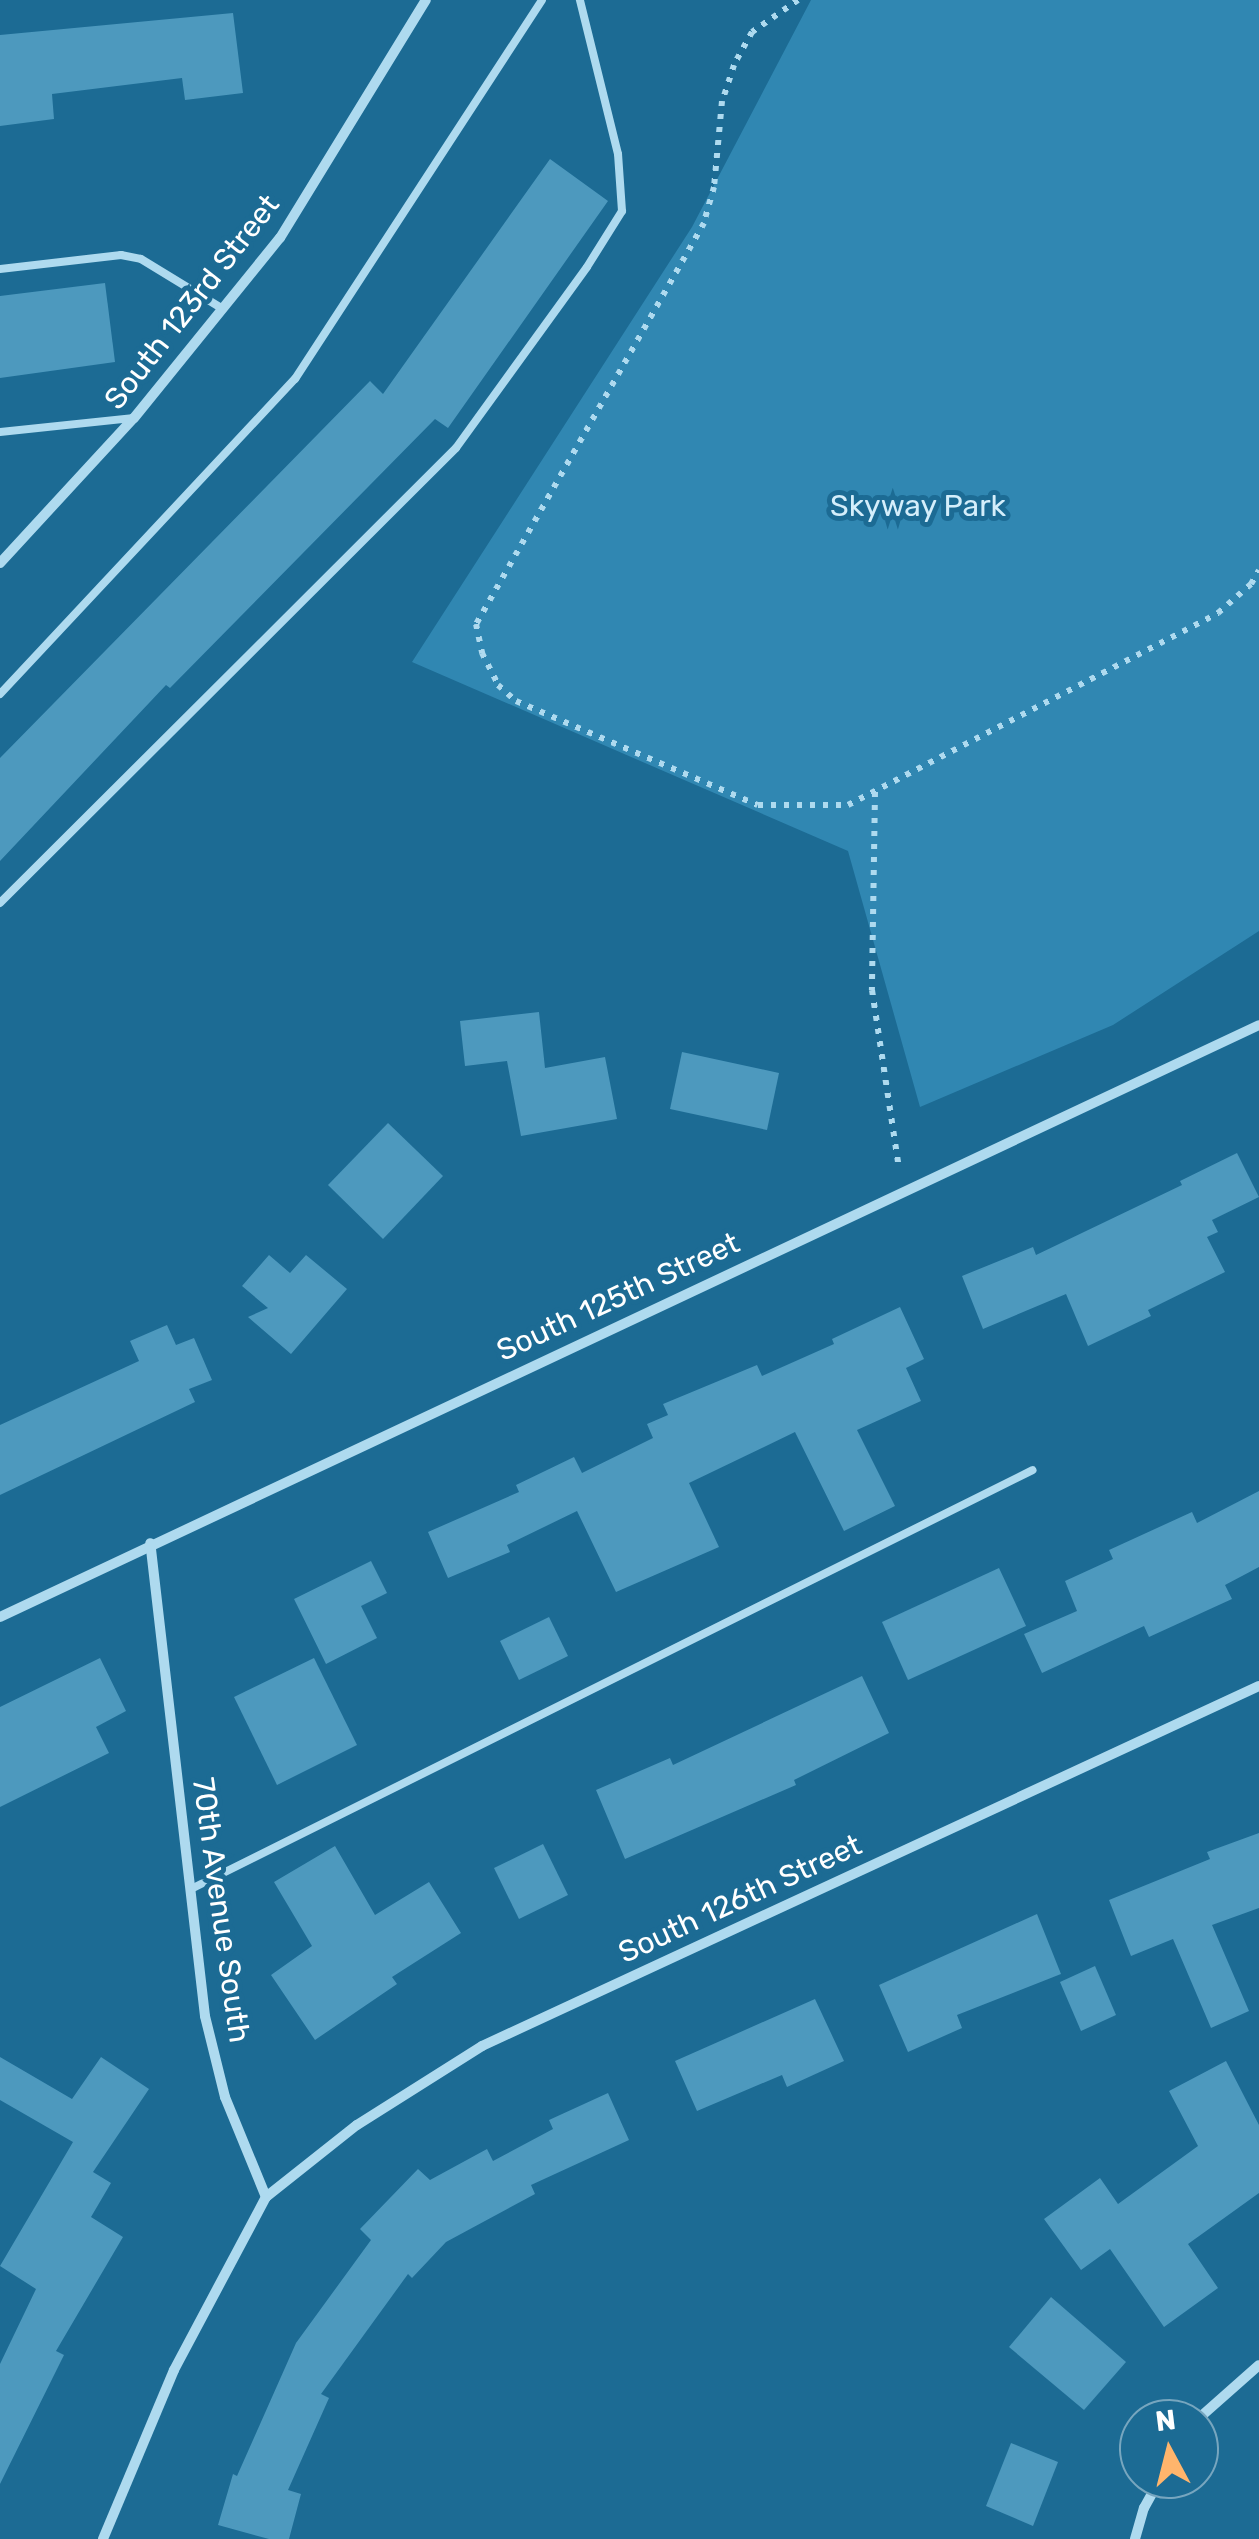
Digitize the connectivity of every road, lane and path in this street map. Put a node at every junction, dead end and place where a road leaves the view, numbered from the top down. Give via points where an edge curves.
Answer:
1 (426, 0) edge
2 (542, 0) edge
3 (580, 0) edge
4 (798, 0) edge
5 (0, 268) edge
6 (222, 309) junction
7 (134, 418) junction
8 (0, 432) edge
9 (0, 563) edge
10 (1259, 570) edge
11 (0, 694) edge
12 (875, 792) junction
13 (0, 902) edge
14 (1259, 1025) edge
15 (903, 1192) junction
16 (1033, 1470) dead end
17 (150, 1543) junction
18 (0, 1617) edge
19 (1259, 1686) edge
20 (191, 1890) junction
21 (266, 2197) junction
22 (1259, 2365) edge
23 (1219, 2400) edge
24 (1149, 2499) edge
25 (103, 2539) edge
26 (1136, 2539) edge

1 - 6 street, South 123rd Street via 280,238
2 - 11 lane via 296,379
3 - 13 lane via 618,154 622,211 588,267 456,448
4 - 12 path via 752,32 734,65 722,101 704,223 476,624 498,684 516,700 758,805 848,805
5 - 6 lane via 121,254 141,258
6 - 7 street, South 123rd Street
7 - 8 lane
7 - 9 street, South 123rd Street
10 - 12 path via 1218,613
12 - 15 path via 872,990
14 - 15 street, South 125th Street
15 - 17 street, South 125th Street
16 - 20 lane
17 - 18 street, South 125th Street
17 - 20 street, 70th Avenue South
19 - 21 street, South 126th Street via 482,2046 357,2124
20 - 21 street, 70th Avenue South via 213,2048 225,2097
21 - 25 street via 174,2370
22 - 23 street
24 - 26 street

